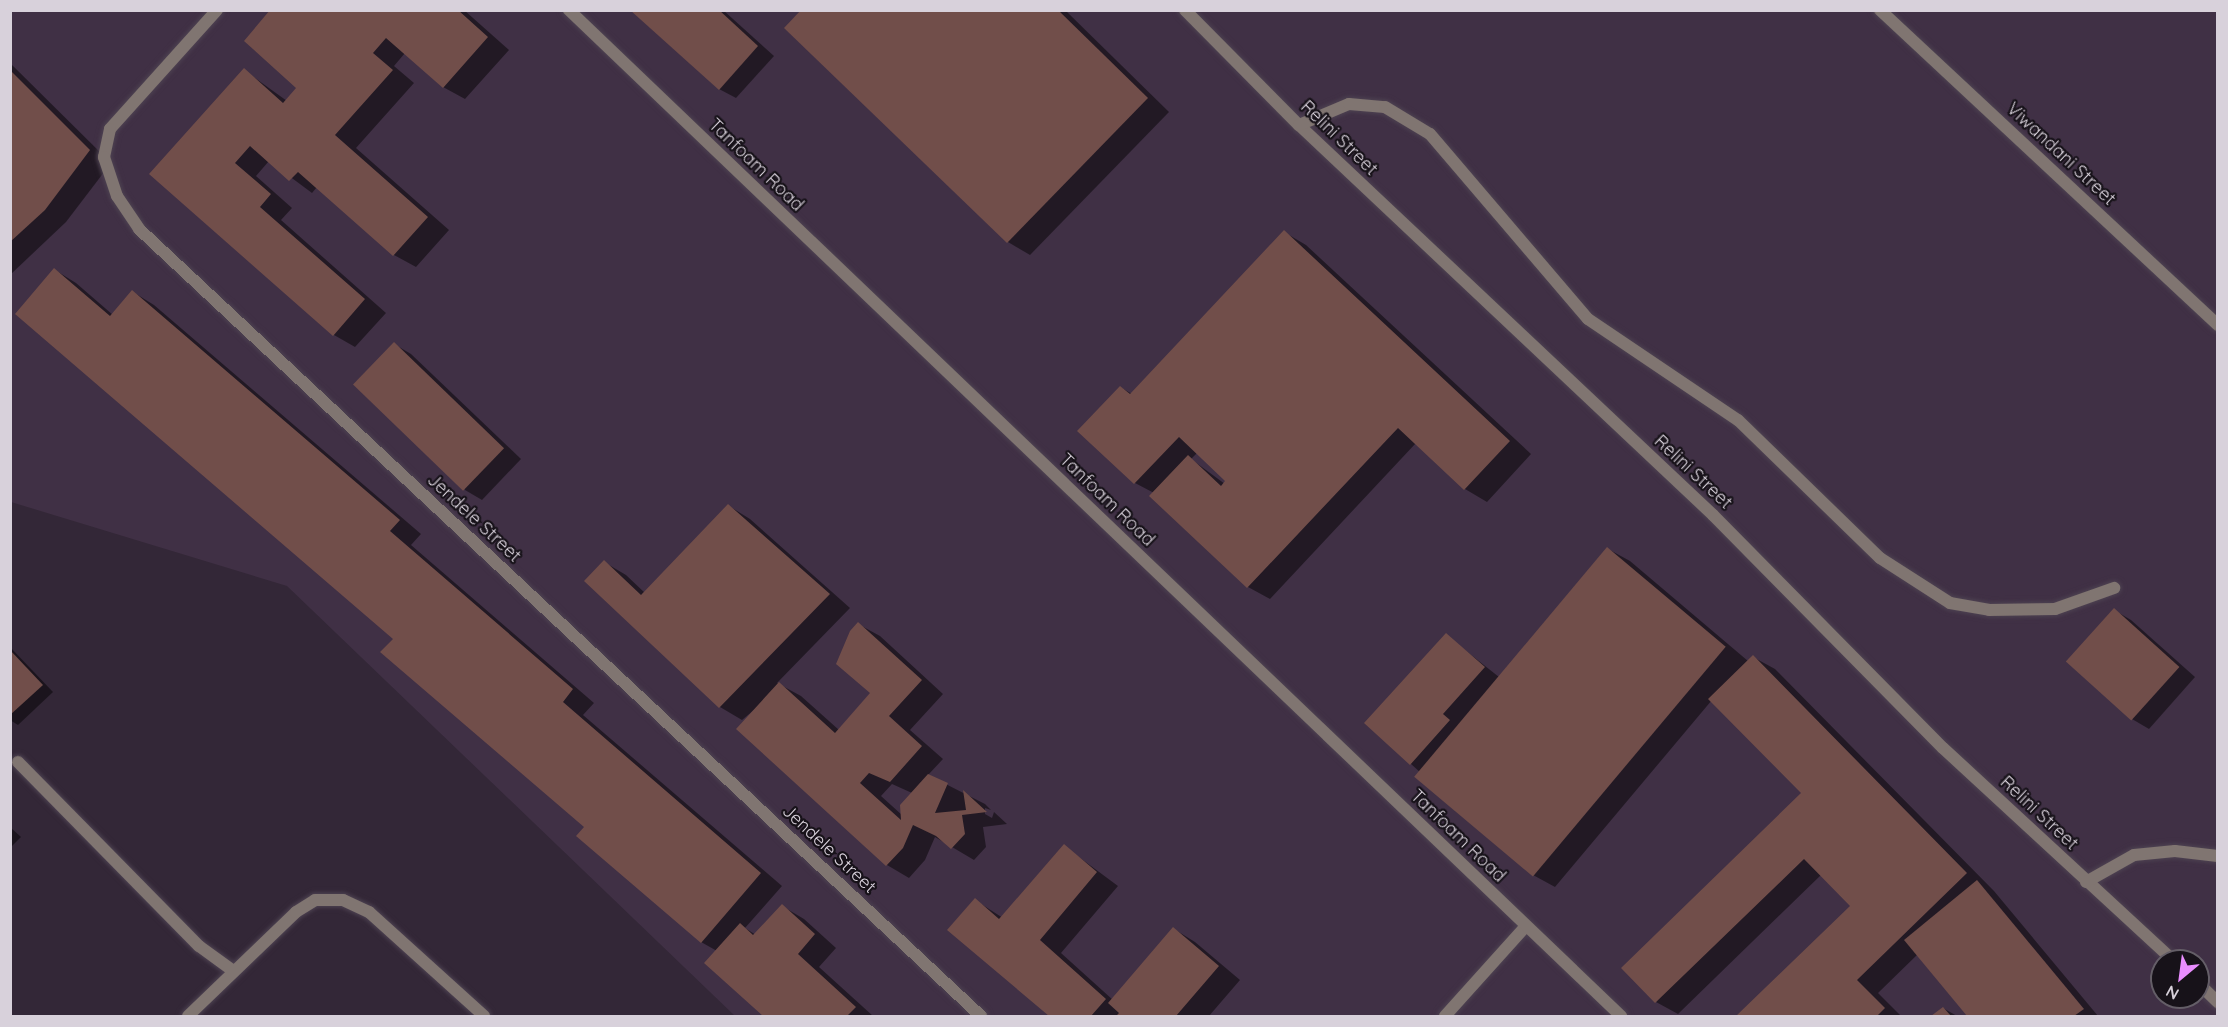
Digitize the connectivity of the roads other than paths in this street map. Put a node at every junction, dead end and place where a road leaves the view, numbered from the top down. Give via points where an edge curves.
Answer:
1 (217, 10) edge
2 (569, 10) edge
3 (1185, 10) edge
4 (1880, 10) edge
5 (1299, 125) junction
6 (2217, 325) edge
7 (2114, 588) dead end
8 (18, 762) dead end
9 (2217, 856) edge
10 (2086, 882) junction
11 (1526, 926) junction
12 (2161, 949) edge
13 (232, 970) junction
14 (188, 1017) edge
15 (484, 1017) edge
16 (981, 1017) edge
17 (1445, 1017) edge
18 (1621, 1017) edge

1 - 16 street, Jendele Street via 110,129 104,157 117,196 139,229
2 - 11 street, Tanfoam Road
3 - 5 street, Relini Street
4 - 6 street, Viwandani Street
5 - 7 street via 1349,104 1385,107 1430,134 1588,319 1738,420 1880,558 1950,603 1989,610 2055,609
5 - 10 street, Relini Street via 1713,515 1943,748
8 - 13 street via 199,946
9 - 10 street via 2175,851 2134,855
10 - 12 street, Relini Street
11 - 17 street
11 - 18 street, Tanfoam Road
13 - 14 street
13 - 15 street via 296,912 315,900 344,900 369,912

